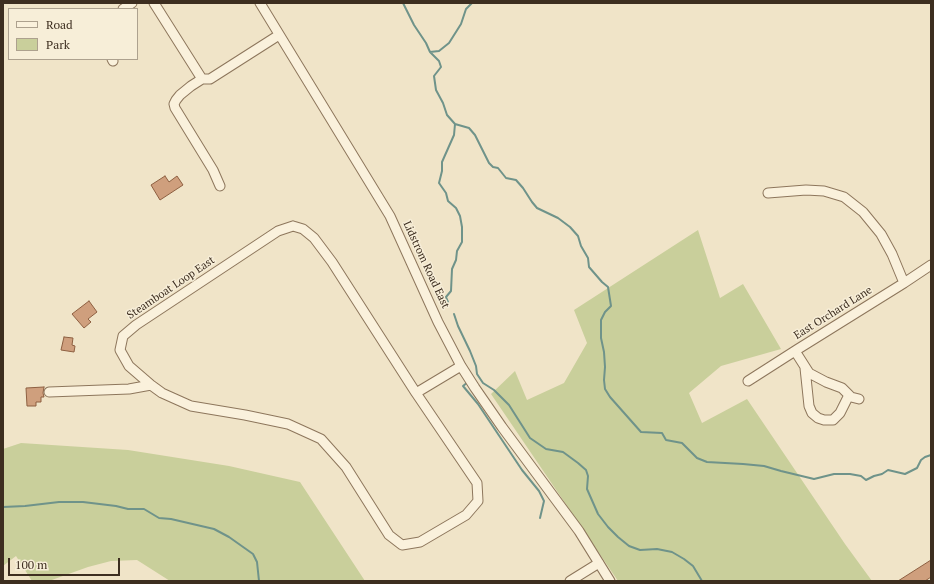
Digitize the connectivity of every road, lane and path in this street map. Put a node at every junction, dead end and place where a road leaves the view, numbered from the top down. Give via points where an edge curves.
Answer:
1 (154, 3) edge
2 (260, 3) edge
3 (279, 35) junction
4 (202, 79) junction
5 (220, 186) dead end
6 (768, 193) dead end
7 (931, 265) edge
8 (904, 283) junction
9 (795, 351) junction
10 (461, 366) junction
11 (805, 368) junction
12 (748, 382) dead end
13 (151, 385) junction
14 (49, 392) dead end
15 (416, 393) junction
16 (849, 395) junction
17 (859, 399) dead end
18 (599, 562) junction
19 (570, 581) edge
20 (610, 581) edge

1 - 4 street
2 - 3 street, Lidstrom Road East
3 - 4 street via 210,79
3 - 10 street, Lidstrom Road East via 390,216
4 - 5 street via 180,95 174,104
6 - 8 street via 806,190 824,191 844,197 863,212 881,234
7 - 8 street, East Orchard Lane
8 - 9 street, East Orchard Lane
9 - 11 street
9 - 12 street, East Orchard Lane
10 - 15 street
10 - 18 street, Lidstrom Road East
11 - 16 street via 809,373 842,388
11 - 16 street via 809,406 818,418 833,420 840,413
13 - 14 street via 129,389
13 - 15 street, Steamboat Loop East via 129,366 120,350 123,336 136,324 278,231 293,226 303,229 314,238 332,262
13 - 15 street, Steamboat Loop East via 191,406 288,424 321,439 346,467 389,535 402,545 420,542 466,515 478,501 477,483
16 - 17 street
18 - 19 street
18 - 20 street, Lidstrom Road East

